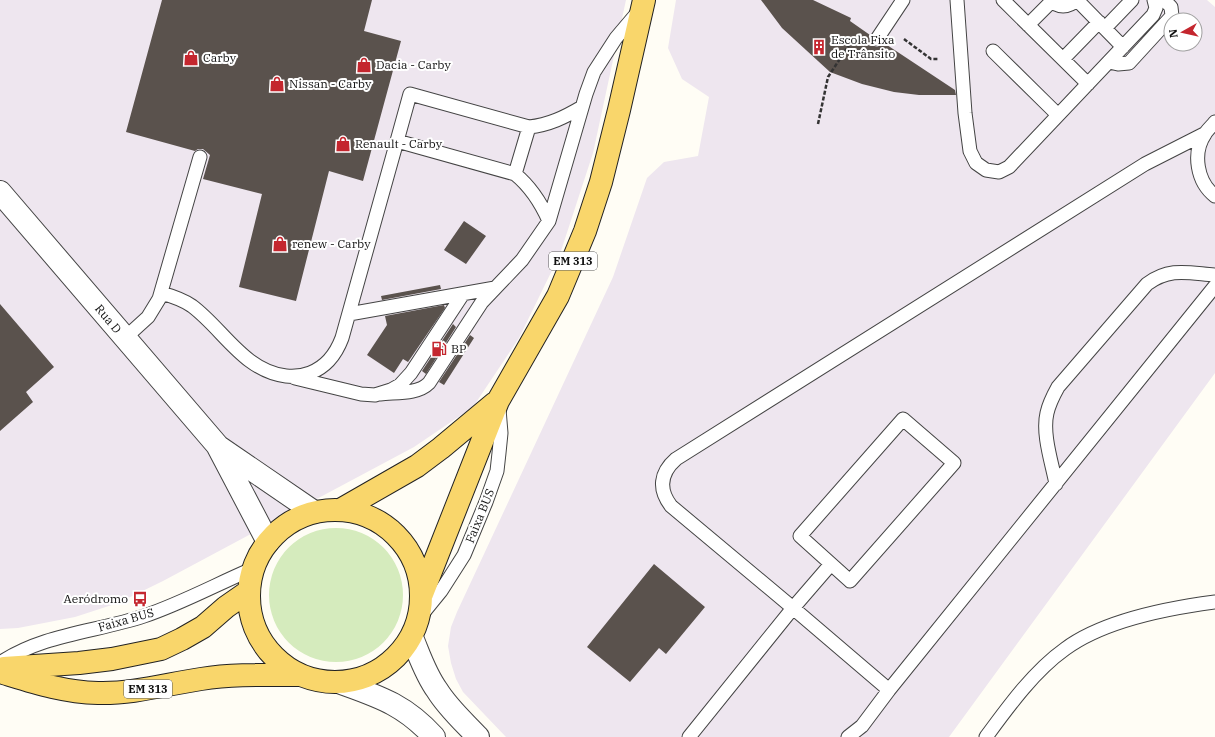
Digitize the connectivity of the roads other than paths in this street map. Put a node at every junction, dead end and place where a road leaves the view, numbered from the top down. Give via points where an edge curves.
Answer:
1 (903, 0) edge
2 (957, 0) edge
3 (1003, 0) edge
4 (1077, 0) edge
5 (1132, 0) edge
6 (1160, 0) edge
7 (1050, 1) edge
8 (643, 4) edge
9 (1028, 25) junction
10 (1102, 25) junction
11 (877, 39) dead end
12 (1123, 46) junction
13 (993, 51) dead end
14 (1063, 59) junction
15 (1109, 62) junction
16 (1088, 84) junction
17 (582, 107) junction
18 (1058, 115) junction
19 (1215, 122) edge
20 (529, 127) junction
21 (1204, 134) junction
22 (397, 141) junction
23 (200, 156) dead end
24 (515, 174) junction
25 (0, 192) edge
26 (1215, 196) edge
27 (549, 222) junction
28 (1215, 275) edge
29 (1215, 286) edge
30 (495, 288) junction
31 (161, 292) junction
32 (463, 294) junction
33 (349, 314) junction
34 (125, 338) junction
35 (284, 375) junction
36 (380, 394) junction
37 (498, 401) junction
38 (216, 446) junction
39 (1056, 484) junction
40 (342, 509) junction
41 (314, 512) junction
42 (268, 542) junction
43 (831, 564) junction
44 (250, 570) junction
45 (249, 591) junction
46 (422, 594) junction
47 (1215, 602) edge
48 (793, 608) junction
49 (420, 618) junction
50 (413, 640) junction
51 (0, 663) edge
52 (0, 668) edge
53 (0, 672) edge
54 (298, 674) junction
55 (341, 683) junction
56 (888, 690) junction
57 (428, 734) edge
58 (478, 737) edge
59 (689, 737) edge
60 (848, 737) edge
61 (986, 737) edge

1 - 11 lane
2 - 18 lane via 966,120 970,151 976,163 986,170 999,172 1009,167
3 - 9 lane
4 - 7 lane via 1068,6
4 - 10 lane
5 - 10 lane
6 - 12 lane via 1153,15
6 - 15 lane via 1171,7 1172,16 1129,63
7 - 9 lane
8 - 17 lane via 600,61
8 - 37 main road, EM 313 via 601,182 586,231 558,296
9 - 14 lane
10 - 12 lane
10 - 14 lane
12 - 15 lane
13 - 18 lane
14 - 16 lane
15 - 16 lane
16 - 18 lane
17 - 20 lane via 548,124
17 - 27 lane
19 - 21 lane
20 - 22 lane via 410,94
20 - 24 lane
21 - 26 lane via 1198,164 1202,180
21 - 48 lane via 1145,164 671,464 664,475 662,487 672,506
22 - 24 lane
22 - 33 lane
23 - 31 lane
24 - 27 lane via 532,190
25 - 34 street, Rua D
27 - 30 lane via 517,265
28 - 39 lane via 1175,272 1156,277 1147,284 1058,387 1046,414 1045,429
29 - 39 lane
30 - 32 lane
30 - 36 lane via 482,302 426,385 416,390
31 - 34 lane via 148,317
31 - 35 lane via 191,306 258,366
32 - 33 lane
32 - 36 lane via 408,377 395,388
33 - 35 lane via 339,346 326,364 307,375
34 - 38 street, Rua D
35 - 36 lane via 355,393
37 - 40 main road, EM 313 via 417,466
37 - 46 main road, EM 313
37 - 49 lane, Faixa BUS via 500,453 497,471 486,502 464,555
38 - 41 street
38 - 42 street
39 - 56 lane
40 - 41 main road, EM 313
40 - 46 main road, EM 313 via 366,515 389,527 406,546 418,568
41 - 42 main road, EM 313 via 288,523
42 - 44 main road, EM 313
43 - 43 lane via 800,536 903,419 954,463 850,581
43 - 48 lane
44 - 45 main road, EM 313
44 - 51 lane, Faixa BUS via 166,608 43,642
45 - 52 main road via 203,626 161,649 112,660
45 - 54 main road, EM 313 via 251,617 261,640 277,660
46 - 49 main road, EM 313
47 - 61 lane via 1178,608 1116,624 1065,648 1027,686
48 - 56 lane
48 - 59 lane
49 - 50 main road, EM 313
50 - 55 main road, EM 313 via 390,663 367,677
50 - 58 street via 436,690
53 - 54 main road, EM 313 via 46,686 99,693 154,688 226,676
54 - 55 main road, EM 313 via 319,681
55 - 57 street via 388,700 408,713
56 - 60 lane via 862,726

